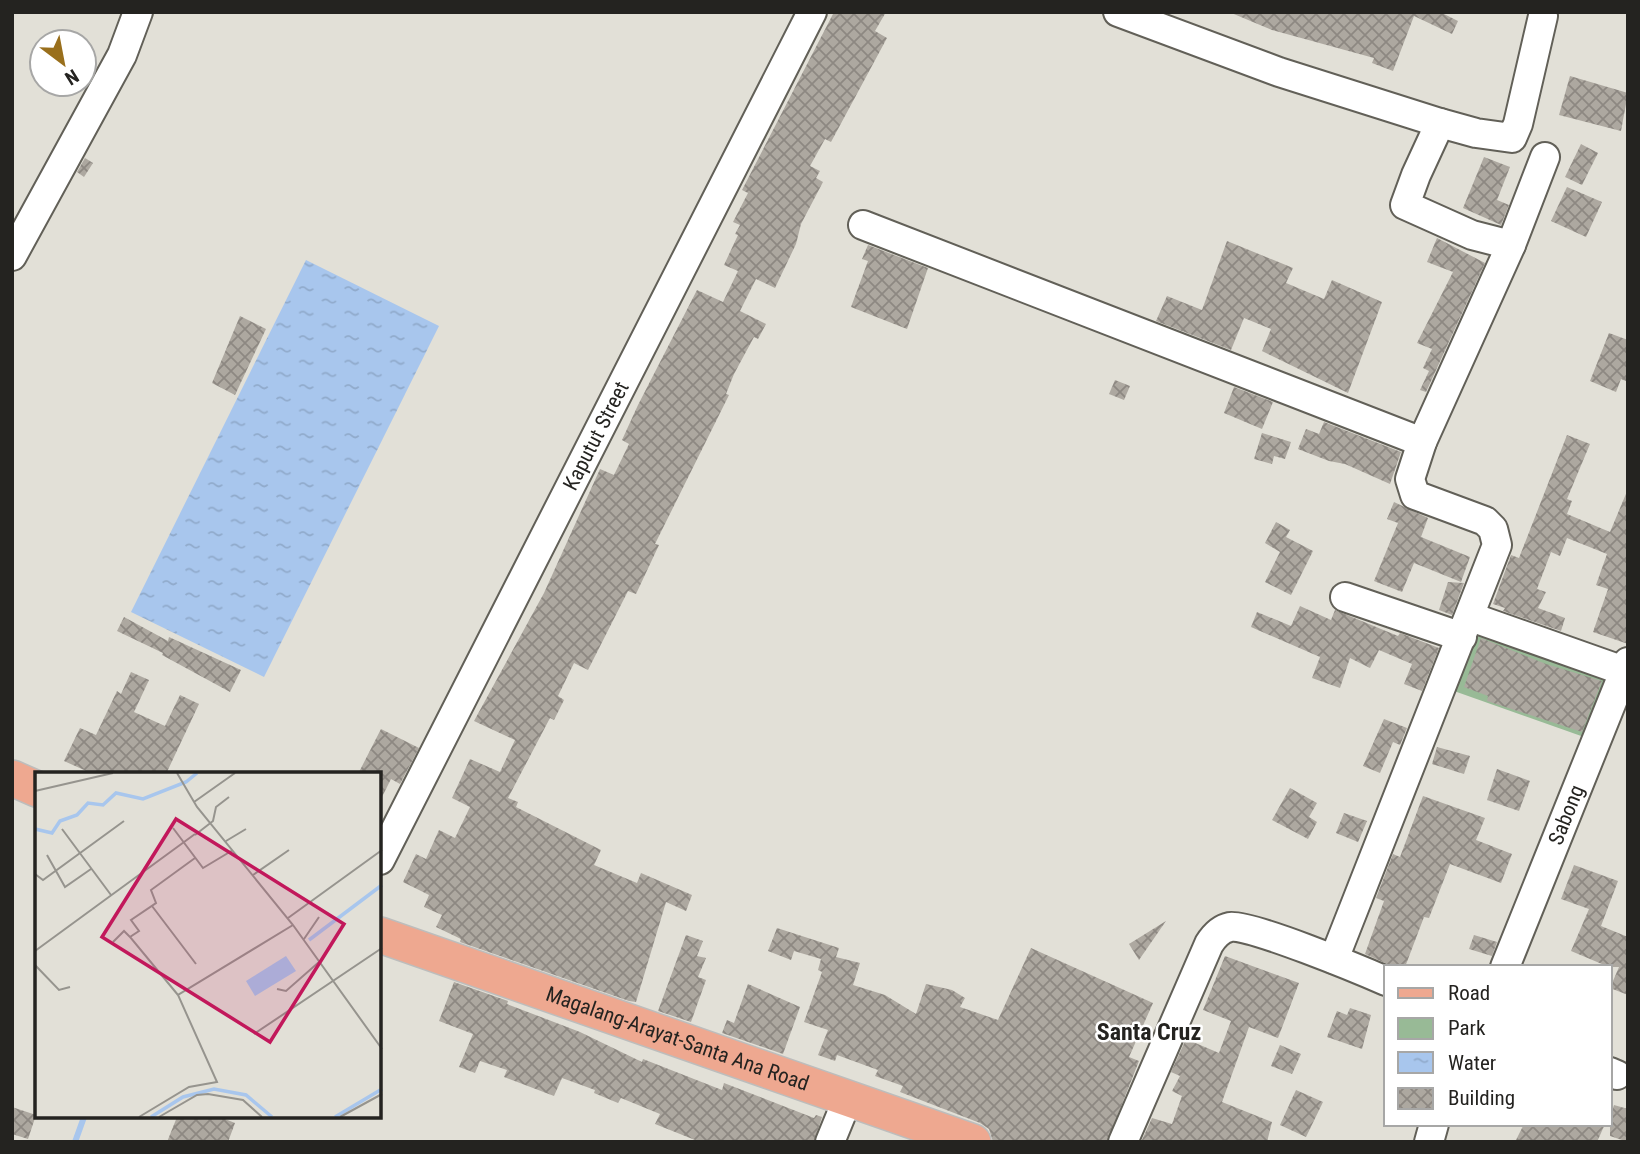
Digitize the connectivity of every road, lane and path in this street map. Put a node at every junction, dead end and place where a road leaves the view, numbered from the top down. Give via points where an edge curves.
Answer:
1 (138, 12) edge
2 (812, 12) edge
3 (1118, 12) edge
4 (1544, 16) dead end
5 (1440, 123) junction
6 (1545, 157) dead end
7 (863, 225) dead end
8 (1510, 244) junction
9 (12, 256) edge
10 (1422, 442) junction
11 (1345, 597) dead end
12 (1466, 627) junction
13 (1626, 666) edge
14 (12, 778) edge
15 (35, 788) edge
16 (382, 856) edge
17 (382, 936) edge
18 (1334, 959) junction
19 (1506, 965) edge
20 (1384, 980) edge
21 (848, 1098) junction
22 (830, 1142) edge
23 (974, 1142) edge
24 (1123, 1142) edge

1 - 9 street via 122,55
2 - 16 street, Kaputut Street
3 - 5 street via 1279,72
4 - 5 street via 1512,138
5 - 8 street via 1405,205 1472,235
6 - 8 street
7 - 10 street
8 - 10 street
10 - 12 street via 1410,480 1415,495 1485,522 1496,536 1497,545
11 - 12 street
12 - 13 street
12 - 18 street
13 - 19 street, Sabong
14 - 15 main road
17 - 21 main road, Magalang-Arayat-Santa Ana Road
18 - 20 street
18 - 24 street via 1239,927 1217,933
21 - 22 street
21 - 23 main road, Magalang-Arayat-Santa Ana Road

